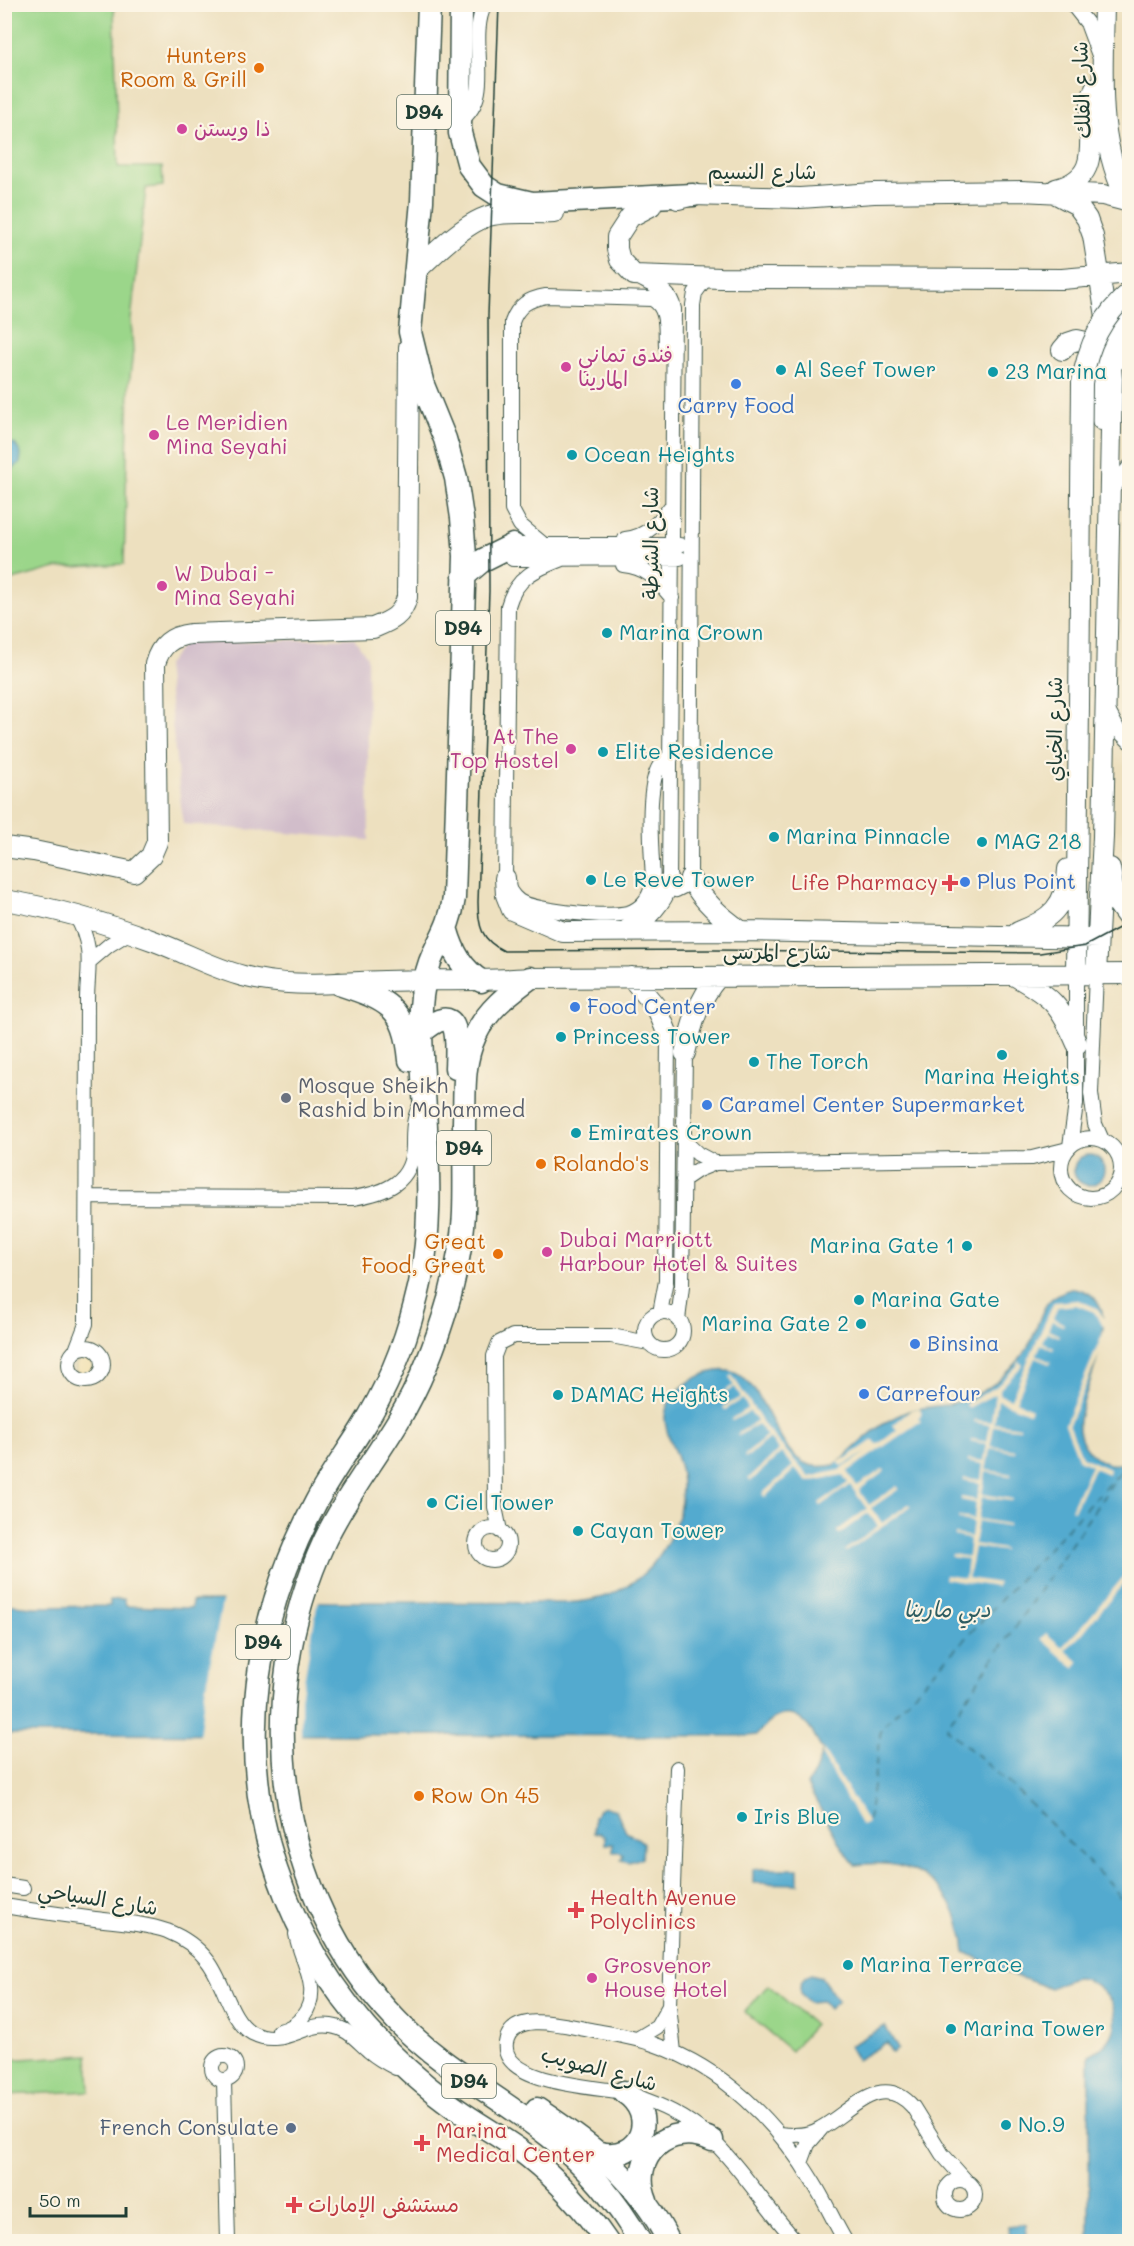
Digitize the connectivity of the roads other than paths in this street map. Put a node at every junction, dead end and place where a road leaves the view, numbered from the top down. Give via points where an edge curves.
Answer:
1 (429, 4) edge
2 (461, 4) edge
3 (485, 4) edge
4 (1072, 4) edge
5 (1104, 4) edge
6 (1103, 68) junction
7 (460, 127) junction
8 (1050, 193) junction
9 (693, 195) junction
10 (1129, 203) edge
11 (651, 206) junction
12 (1090, 226) junction
13 (414, 273) junction
14 (1130, 273) edge
15 (634, 275) junction
16 (1100, 277) junction
17 (706, 278) junction
18 (1014, 279) junction
19 (1130, 292) edge
20 (1130, 317) edge
21 (410, 332) junction
22 (1062, 350) dead end
23 (674, 378) junction
24 (1112, 379) junction
25 (1110, 451) junction
26 (1130, 466) edge
27 (1110, 493) junction
28 (672, 505) junction
29 (513, 545) junction
30 (543, 545) junction
31 (583, 545) junction
32 (672, 551) junction
33 (692, 552) junction
34 (598, 558) junction
35 (562, 559) junction
36 (464, 576) junction
37 (672, 598) junction
38 (1106, 708) junction
39 (1130, 742) edge
40 (671, 758) junction
41 (1079, 796) junction
42 (1103, 837) junction
43 (4, 847) edge
44 (505, 878) junction
45 (690, 878) junction
46 (669, 882) junction
47 (4, 900) edge
48 (76, 916) junction
49 (1130, 921) edge
50 (589, 923) junction
51 (627, 930) junction
52 (447, 931) junction
53 (741, 931) junction
54 (130, 932) junction
55 (1012, 935) junction
56 (1077, 937) junction
57 (1098, 938) junction
58 (90, 961) junction
59 (1076, 974) junction
60 (1096, 974) junction
61 (1130, 974) edge
62 (1013, 975) junction
63 (631, 977) junction
64 (718, 977) junction
65 (530, 978) junction
66 (424, 981) junction
67 (481, 981) junction
68 (339, 984) junction
69 (422, 1032) junction
70 (668, 1035) joint
71 (1077, 1044) junction
72 (685, 1053) joint
73 (464, 1088) junction
74 (424, 1098) junction
75 (1102, 1140) junction
76 (684, 1141) junction
77 (1069, 1148) junction
78 (1032, 1158) junction
79 (715, 1163) junction
80 (1062, 1174) junction
81 (683, 1180) junction
82 (87, 1197) junction
83 (660, 1313) junction
84 (678, 1320) junction
85 (647, 1323) junction
86 (86, 1324) junction
87 (611, 1336) junction
88 (649, 1343) junction
89 (76, 1350) junction
90 (96, 1350) junction
91 (495, 1507) junction
92 (485, 1530) junction
93 (500, 1531) junction
94 (677, 1768) dead end
95 (4, 1885) edge
96 (23, 1888) dead end
97 (4, 1906) edge
98 (293, 1914) junction
99 (669, 2006) junction
100 (244, 2027) junction
101 (637, 2039) junction
102 (674, 2052) junction
103 (436, 2058) junction
104 (412, 2074) junction
105 (224, 2081) dead end
106 (624, 2092) junction
107 (821, 2128) junction
108 (780, 2134) junction
109 (712, 2140) junction
110 (936, 2145) junction
111 (600, 2153) junction
112 (801, 2163) junction
113 (967, 2182) junction
114 (946, 2189) junction
115 (647, 2203) junction
116 (228, 2241) edge
117 (607, 2241) edge
118 (640, 2241) edge
119 (669, 2241) edge
120 (797, 2241) edge
121 (846, 2241) edge

1 - 13 main road, D94 via 422,201
2 - 7 main road, D94
3 - 7 street via 479,20 478,93
4 - 6 street via 1087,23
5 - 6 main road, شارع الفلك
6 - 8 main road via 1089,112 1086,171 1072,184
6 - 10 main road, شارع الفلك via 1107,145 1116,178
7 - 9 main road via 469,166 476,177 493,193 512,199 532,203
8 - 9 main road, شارع النسيم via 874,193 800,198
8 - 10 main road, شارع النسيم via 1104,195
8 - 12 main road via 1077,206
9 - 11 main road, شارع النسيم
11 - 13 main road, شارع النسيم via 492,215 466,229
11 - 15 main road via 630,217 617,237 620,260
12 - 16 main road
12 - 18 main road via 1086,258 1079,268
13 - 21 main road, D94
14 - 16 main road
15 - 17 main road
15 - 23 street, شارع الشرطة via 664,290 673,303
16 - 18 main road
16 - 24 main road
17 - 18 main road
17 - 33 street, شارع الشرطة via 698,287 693,305
19 - 41 main road, شارع الخياي, bridge via 1100,328 1088,355 1082,383
20 - 24 main road via 1123,330
21 - 36 main road, D94 via 423,385 456,478
21 - 43 main road via 406,597 399,615 373,628 191,634 170,640 160,650 155,664 157,842 146,863 134,872
22 - 25 main road via 1068,342 1077,340 1090,344 1096,352 1099,403
23 - 28 street, شارع الشرطة
23 - 30 street via 667,367 664,312 652,299 546,296 524,303 516,311 512,322 512,510 519,525
24 - 25 main road
25 - 27 main road
26 - 27 street
27 - 38 main road
28 - 31 street via 659,523 643,534
28 - 32 street, شارع الشرطة
29 - 30 street
29 - 35 street via 513,559
29 - 36 main road via 483,560
30 - 31 street
31 - 32 street
32 - 33 street
32 - 34 street
32 - 37 street, شارع الشرطة
33 - 45 street, شارع الشرطة
34 - 35 street
34 - 37 street via 645,570
35 - 44 street via 525,576 508,606
36 - 52 main road, D94 via 455,887
37 - 40 street, شارع الشرطة
38 - 39 street
38 - 42 main road
40 - 46 street, شارع الشرطة
40 - 50 street via 660,765 652,785 653,881 649,896 628,914
41 - 55 main road via 1069,831 1067,882 1062,898 1047,918
41 - 56 main road, شارع الخياي
42 - 49 main road via 1115,900
42 - 57 main road
44 - 50 street via 512,895 522,903
44 - 50 main road, شارع المرسى via 512,910 563,932
45 - 46 street via 680,890
45 - 53 main road via 716,912
46 - 51 main road via 652,911
47 - 48 main road, شارع المرسى
48 - 54 main road, شارع المرسى
48 - 58 street via 86,937
50 - 51 main road, شارع المرسى
51 - 53 main road, شارع المرسى
52 - 66 main road, D94
52 - 67 main road via 459,960
53 - 55 main road, شارع المرسى
54 - 58 street
54 - 68 main road, شارع المرسى via 242,976 284,984
55 - 56 main road, شارع المرسى
56 - 57 main road, شارع المرسى
56 - 59 main road, شارع الخياي
57 - 60 main road
58 - 82 street
59 - 60 main road, شارع المرسى
59 - 62 main road, شارع المرسى
59 - 71 street, شارع الخياي
60 - 61 main road, شارع المرسى
60 - 75 street via 1091,1094 1095,1124
62 - 64 main road, شارع المرسى
62 - 71 main road via 1057,1005
63 - 64 main road, شارع المرسى
63 - 65 main road, شارع المرسى
63 - 70 main road via 657,1008
64 - 72 main road via 696,1009
65 - 67 main road, شارع المرسى
65 - 73 main road via 496,1005 480,1026 469,1053
66 - 67 main road, شارع المرسى
66 - 68 main road, شارع المرسى
66 - 69 main road, D94
68 - 74 main road via 378,997 397,1014 406,1030 413,1073
69 - 73 main road via 439,1020 454,1026 456,1076
69 - 74 main road, D94
70 - 83 street via 666,1281
71 - 77 street, شارع الخياي via 1076,1110
72 - 76 street
73 - 103 main road, D94 via 464,1216 442,1323 410,1399 324,1542 304,1594 291,1647 284,1704 285,1772 295,1835 317,1903 367,1988
74 - 82 street via 414,1120 413,1153 408,1169 391,1187 376,1194 353,1198
74 - 98 main road, D94 via 428,1206 425,1255 411,1319 382,1393 317,1500 293,1550 274,1600 261,1652 254,1723 257,1786 267,1838
75 - 77 street via 1089,1138
75 - 80 street via 1114,1149 1120,1161 1119,1176 1112,1188 1100,1196 1086,1197 1072,1191
76 - 79 street
76 - 81 street
77 - 78 street
77 - 80 street via 1063,1158
78 - 79 street
78 - 80 street
79 - 81 street
81 - 84 street
82 - 86 street
83 - 84 street
83 - 85 street
84 - 88 street via 681,1337 674,1347 663,1350
85 - 87 street
85 - 88 street
86 - 89 street
86 - 90 street
87 - 88 street
87 - 91 street via 513,1336 499,1342 494,1356
89 - 90 street
89 - 90 street via 70,1358 70,1368 76,1377 88,1381 102,1369 102,1359
91 - 92 street
91 - 93 street
92 - 93 street
92 - 93 street via 476,1546 490,1560 500,1558 507,1549 507,1539
94 - 99 street
95 - 96 street
97 - 100 street, شارع السياحي via 141,1925 179,1937 209,1962
98 - 100 street via 297,1943 311,1978 310,2005 300,2020 285,2030 260,2032
98 - 104 main road, D94 via 320,1964 353,2011
99 - 101 street via 657,2027
99 - 102 street
100 - 104 street via 259,2036 280,2038 317,2027 338,2027 378,2058
101 - 102 street, شارع الصويب
101 - 106 street, شارع الصويب via 530,2022 514,2028 506,2041 508,2058 533,2074 561,2083
102 - 108 street, شارع الصويب via 730,2085
103 - 111 main road via 492,2080
103 - 118 main road, D94 via 524,2117 574,2157 616,2205
104 - 117 main road, D94 via 550,2175
105 - 116 street
106 - 109 street, شارع الصويب via 662,2107
106 - 111 main road via 640,2108 642,2130 635,2144 623,2153
107 - 108 street via 801,2135
107 - 110 street via 868,2096 893,2093 914,2108
107 - 112 street via 808,2144
108 - 112 street, شارع الصويب
109 - 115 main road via 692,2133 660,2143 642,2170
109 - 120 street, شارع الصويب
110 - 113 street
110 - 114 street
111 - 115 main road
112 - 121 street, شارع الصويب
113 - 114 street via 958,2180
113 - 114 street via 975,2199 965,2210 955,2210 947,2204
115 - 119 main road

